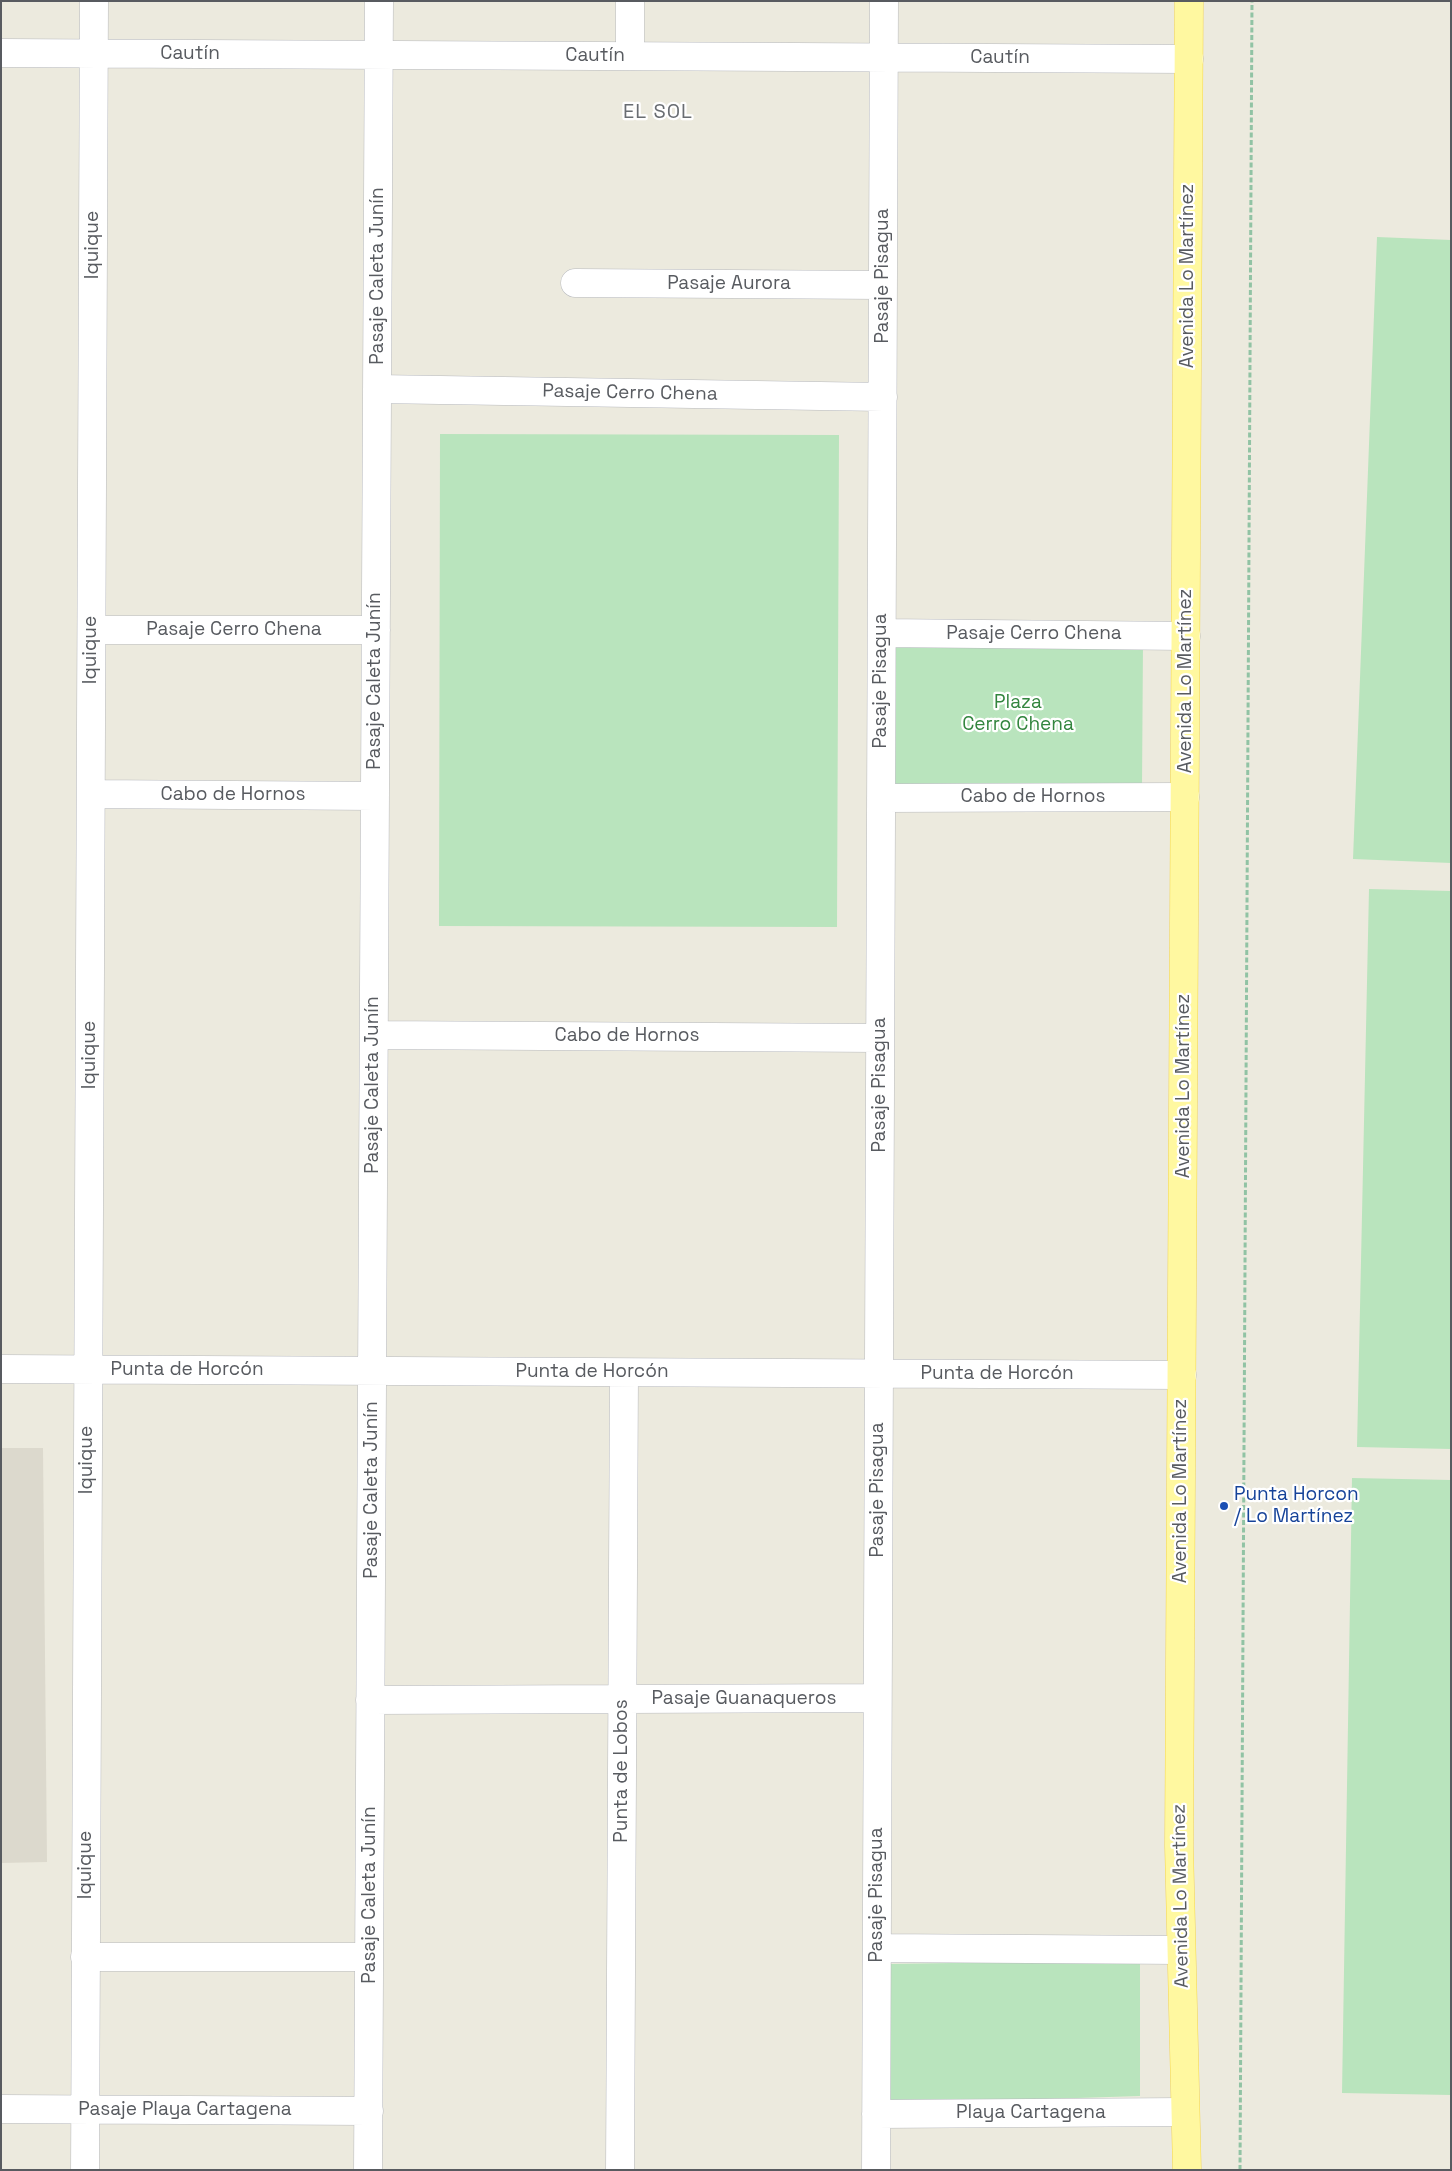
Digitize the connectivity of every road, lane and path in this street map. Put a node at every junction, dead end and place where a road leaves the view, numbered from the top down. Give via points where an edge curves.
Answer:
1 (94, 1) edge
2 (379, 1) edge
3 (630, 1) edge
4 (884, 1) edge
5 (1190, 1) edge
6 (1252, 1) edge
7 (1, 53) edge
8 (94, 54) junction
9 (378, 55) junction
10 (630, 56) junction
11 (884, 57) junction
12 (1189, 59) junction
13 (575, 283) dead end
14 (883, 285) junction
15 (377, 389) junction
16 (882, 397) junction
17 (92, 630) junction
18 (376, 630) junction
19 (882, 633) junction
20 (1186, 636) junction
21 (91, 794) junction
22 (375, 796) junction
23 (1186, 796) junction
24 (881, 798) junction
25 (374, 1035) junction
26 (880, 1038) junction
27 (1, 1369) edge
28 (88, 1370) junction
29 (372, 1371) junction
30 (624, 1373) junction
31 (879, 1374) junction
32 (1182, 1375) junction
33 (877, 1698) junction
34 (623, 1699) junction
35 (370, 1700) junction
36 (876, 1948) junction
37 (1181, 1950) junction
38 (85, 1957) junction
39 (369, 1957) junction
40 (1, 2109) edge
41 (85, 2109) junction
42 (369, 2111) junction
43 (1185, 2112) junction
44 (876, 2114) junction
45 (84, 2170) edge
46 (368, 2170) edge
47 (620, 2170) edge
48 (876, 2170) edge
49 (1187, 2170) edge
50 (1240, 2170) edge

1 - 8 street, Iquique
2 - 9 street, Pasaje Caleta Junín
3 - 10 street
4 - 11 street, Pasaje Pisagua
5 - 12 main road, Avenida Lo Martínez
6 - 50 path
7 - 8 street, Cautín
8 - 9 street, Cautín
8 - 17 street, Iquique
9 - 10 street, Cautín
9 - 15 street, Pasaje Caleta Junín
10 - 11 street, Cautín
11 - 12 street, Cautín
11 - 14 street, Pasaje Pisagua
12 - 20 main road, Avenida Lo Martínez
13 - 14 street, Pasaje Aurora
14 - 16 street, Pasaje Pisagua
15 - 16 street, Pasaje Cerro Chena
15 - 18 street, Pasaje Caleta Junín
16 - 19 street, Pasaje Pisagua
17 - 18 street, Pasaje Cerro Chena
17 - 21 street, Iquique
18 - 22 street, Pasaje Caleta Junín
19 - 20 street, Pasaje Cerro Chena
19 - 24 street, Pasaje Pisagua
20 - 23 main road, Avenida Lo Martínez
21 - 22 street, Cabo de Hornos
21 - 28 street, Iquique
22 - 25 street, Pasaje Caleta Junín
23 - 24 street, Cabo de Hornos
23 - 32 main road, Avenida Lo Martínez
24 - 26 street, Pasaje Pisagua
25 - 26 street, Cabo de Hornos
25 - 29 street, Pasaje Caleta Junín
26 - 31 street, Pasaje Pisagua
27 - 28 street, Punta de Horcón
28 - 29 street, Punta de Horcón
28 - 38 street, Iquique
29 - 30 street, Punta de Horcón
29 - 35 street, Pasaje Caleta Junín
30 - 31 street, Punta de Horcón
30 - 34 street, Punta de Lobos
31 - 32 street, Punta de Horcón
31 - 33 street, Pasaje Pisagua
32 - 37 main road, Avenida Lo Martínez
33 - 34 street, Pasaje Guanaqueros
33 - 36 street, Pasaje Pisagua
34 - 35 street, Pasaje Guanaqueros
34 - 47 street, Punta de Lobos
35 - 39 street, Pasaje Caleta Junín
36 - 37 street
36 - 44 street, Pasaje Pisagua
37 - 43 main road, Avenida Lo Martínez
38 - 39 street
38 - 41 street, Iquique
39 - 42 street, Pasaje Caleta Junín
40 - 41 street, Pasaje Playa Cartagena
41 - 42 street, Pasaje Playa Cartagena
41 - 45 street, Iquique
42 - 46 street, Pasaje Caleta Junín
43 - 44 street, Playa Cartagena
43 - 49 main road, Avenida Lo Martínez
44 - 48 street, Pasaje Pisagua

